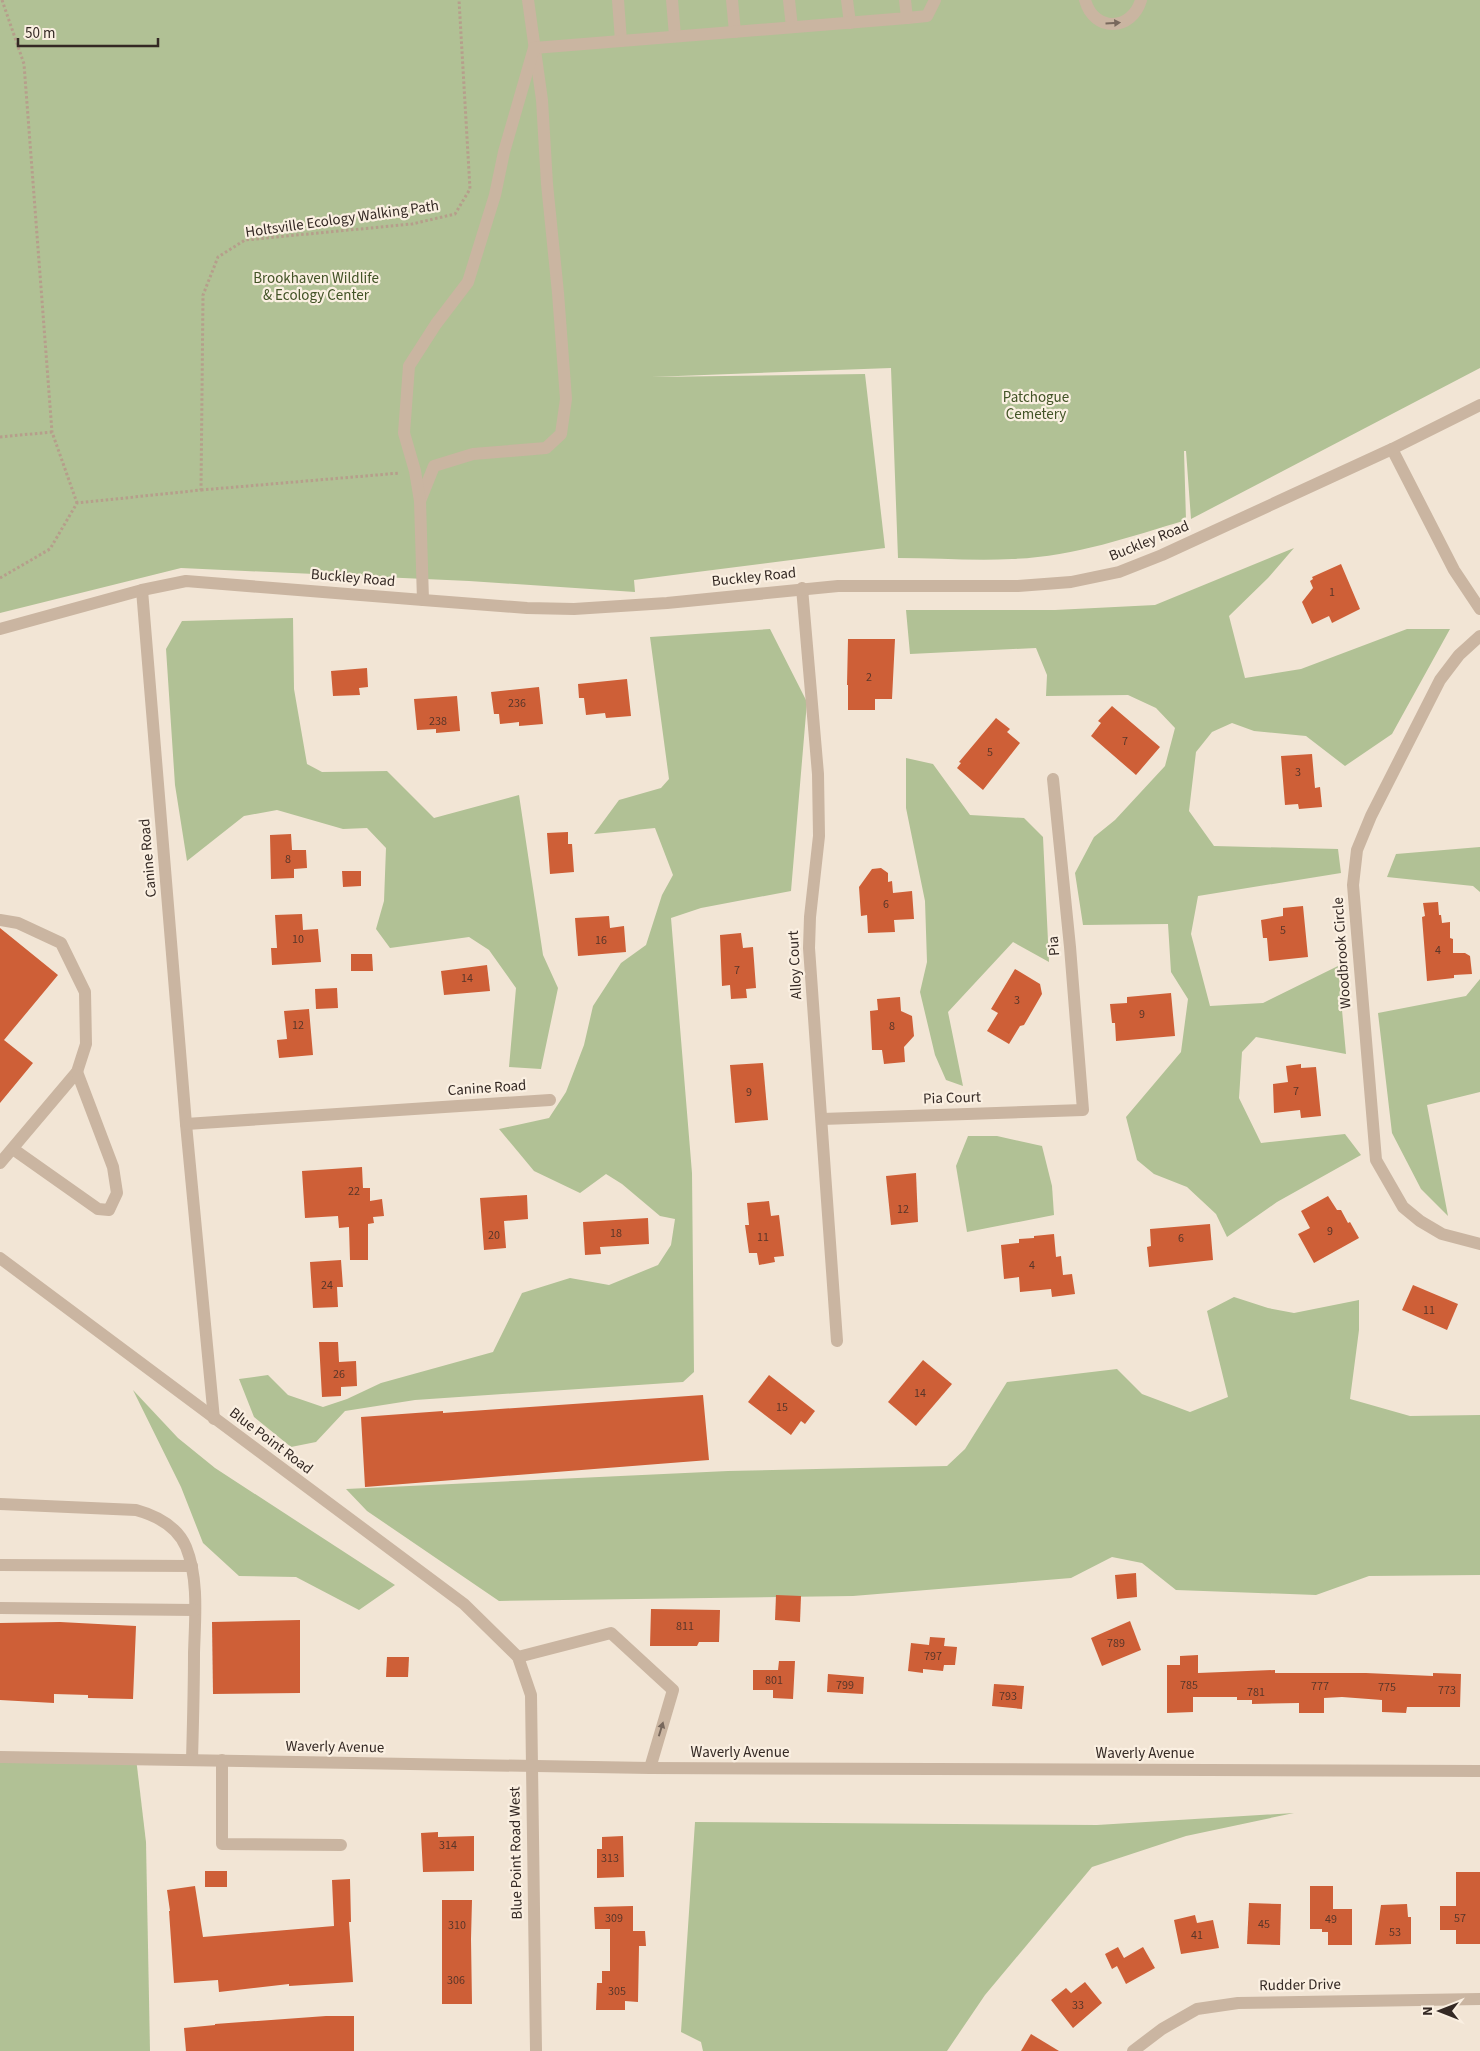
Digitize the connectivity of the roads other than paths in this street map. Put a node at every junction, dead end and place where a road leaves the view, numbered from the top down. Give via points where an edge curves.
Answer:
1 (528, 0) edge
2 (618, 0) edge
3 (672, 0) edge
4 (732, 0) edge
5 (789, 0) edge
6 (847, 0) edge
7 (905, 0) edge
8 (935, 0) edge
9 (1085, 0) edge
10 (1141, 0) edge
11 (907, 18) junction
12 (850, 23) junction
13 (792, 27) junction
14 (735, 32) junction
15 (675, 36) junction
16 (621, 41) junction
17 (534, 48) junction
18 (1480, 405) edge
19 (1392, 449) junction
20 (420, 501) junction
21 (802, 588) junction
22 (142, 590) junction
23 (423, 600) junction
24 (1480, 609) edge
25 (0, 629) edge
26 (1480, 636) edge
27 (1052, 779) dead end
28 (0, 920) edge
29 (77, 1072) junction
30 (550, 1100) dead end
31 (1082, 1110) joint
32 (822, 1119) junction
33 (186, 1124) junction
34 (13, 1149) junction
35 (0, 1163) edge
36 (1480, 1244) edge
37 (0, 1258) edge
38 (838, 1341) dead end
39 (214, 1418) junction
40 (0, 1504) edge
41 (0, 1565) edge
42 (192, 1566) junction
43 (0, 1608) edge
44 (195, 1610) junction
45 (518, 1657) junction
46 (0, 1757) edge
47 (192, 1760) junction
48 (222, 1760) junction
49 (531, 1766) junction
50 (650, 1768) junction
51 (1480, 1771) edge
52 (341, 1845) dead end
53 (1480, 2000) edge
54 (536, 2051) edge
55 (1133, 2051) edge

1 - 17 street
2 - 16 street
3 - 15 street
4 - 14 street
5 - 13 street
6 - 12 street
7 - 11 street
8 - 11 street via 927,16
9 -> 10 street via 1093,16 1102,23 1114,24 1129,19
11 - 12 street
12 - 13 street
13 - 14 street
14 - 15 street
15 - 16 street
16 - 17 street
17 - 20 street via 468,282 409,366 404,432
17 - 20 street via 542,100 566,399 561,434 546,448 473,454 434,466
18 - 19 street, Buckley Road
19 - 21 street, Buckley Road via 1162,555 1096,578 1047,585
19 - 24 street via 1454,570
20 - 23 street
21 - 23 street, Buckley Road via 667,603 574,608
21 - 32 street, Alloy Court via 818,774 819,836 809,948
22 - 23 street, Buckley Road via 186,580
22 - 25 street, Buckley Road
22 - 33 street, Canine Road
26 - 36 street, Woodbrook Circle via 1459,655 1440,680 1371,816 1358,850 1353,885 1376,1160 1403,1207 1420,1221 1442,1234
27 - 31 street, Pia via 1070,947
28 - 29 street via 18,923 61,943 74,967 85,992 86,1044
29 - 34 street
29 - 34 street via 113,1167 118,1193 109,1210 98,1209
30 - 33 street, Canine Road
31 - 32 street, Pia Court
32 - 38 street, Alloy Court
33 - 39 street, Canine Road
34 - 35 street
37 - 39 street, Blue Point Road
39 - 45 street, Blue Point Road via 464,1604
40 - 42 street via 136,1510 156,1515 173,1528 186,1546
41 - 42 street
42 - 44 street
43 - 44 street
44 - 47 street
45 - 49 street, Blue Point Road West via 531,1695
50 -> 45 street via 673,1690 611,1634
46 - 47 street, Waverly Avenue
47 - 48 street, Waverly Avenue
48 - 49 street, Waverly Avenue
48 - 52 street via 222,1844
49 - 50 street, Waverly Avenue
49 - 54 street, Blue Point Road West
50 - 51 street, Waverly Avenue
53 - 55 street, Rudder Drive via 1238,2002 1197,2009

